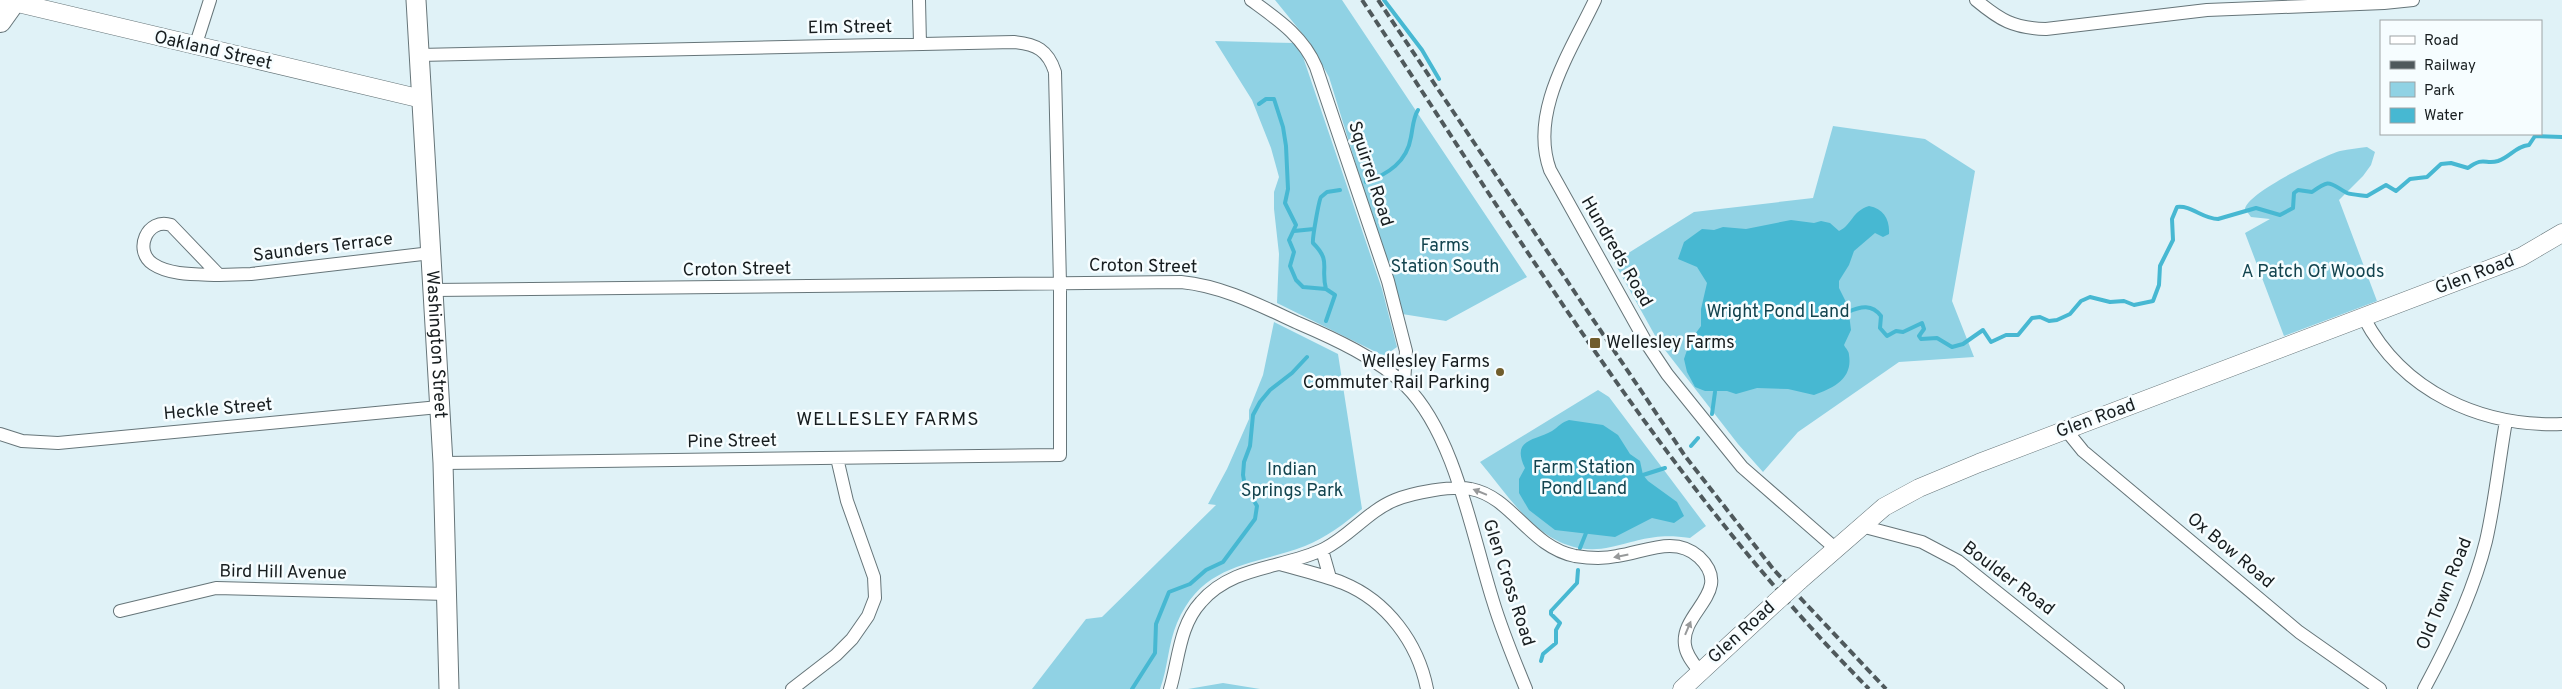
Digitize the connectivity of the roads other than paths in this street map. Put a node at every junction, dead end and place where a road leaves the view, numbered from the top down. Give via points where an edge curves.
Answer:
1 (210, 0) edge
2 (416, 0) edge
3 (918, 0) edge
4 (1251, 0) edge
5 (1595, 0) edge
6 (1976, 0) edge
7 (2412, 0) edge
8 (11, 1) edge
9 (0, 21) edge
10 (920, 44) junction
11 (195, 47) junction
12 (420, 55) junction
13 (422, 99) junction
14 (2562, 233) edge
15 (431, 253) junction
16 (219, 275) junction
17 (1060, 284) junction
18 (433, 290) junction
19 (2364, 318) junction
20 (1404, 384) junction
21 (439, 407) junction
22 (2506, 421) junction
23 (2562, 424) edge
24 (2066, 430) junction
25 (0, 434) edge
26 (838, 458) junction
27 (442, 463) junction
28 (1459, 488) junction
29 (1861, 526) junction
30 (1835, 548) junction
31 (1322, 550) junction
32 (1280, 564) junction
33 (1330, 578) junction
34 (447, 594) junction
35 (120, 611) dead end
36 (1700, 672) junction
37 (449, 689) edge
38 (792, 689) edge
39 (1170, 689) edge
40 (1428, 689) edge
41 (1526, 689) edge
42 (1682, 689) edge
43 (2118, 689) edge
44 (2380, 689) edge
45 (2424, 689) edge

1 - 11 street
2 - 12 main road, Washington Street
3 - 10 street
4 - 20 street, Squirrel Road via 1295,35 1316,67 1390,289 1406,351
5 - 30 street, Hundreds Road via 1560,75 1546,116 1544,141 1550,170 1667,374 1742,466
6 - 7 street via 2007,23 2046,29 2207,10
8 - 9 highway
8 - 11 street, Oakland Street
10 - 12 street, Elm Street
10 - 17 street, Elm Street via 1030,44 1042,49 1051,59 1055,80
11 - 13 street, Oakland Street
12 - 13 main road, Washington Street
13 - 15 main road, Washington Street
14 - 19 street, Glen Road via 2521,257
15 - 16 street, Saunders Terrace
15 - 18 main road, Washington Street
16 - 16 street, Saunders Terrace via 180,272 152,264 143,252 147,233 157,225 171,225
17 - 18 street, Croton Street
17 - 20 street, Croton Street via 1181,282 1214,288 1326,336
17 - 26 street, Pine Street via 1060,455
18 - 21 main road, Washington Street
19 - 22 street via 2383,349 2424,385 2463,407
19 - 24 street, Glen Road
20 - 28 street, Croton Street via 1434,426
21 - 25 street, Heckle Street via 58,443 22,441
21 - 27 main road, Washington Street
22 - 23 street
22 - 45 street, Old Town Road via 2480,562
24 - 29 street, Glen Road via 1919,488 1884,507
24 - 44 street, Ox Bow Road via 2083,451 2299,632
26 - 27 street, Pine Street
26 - 38 street via 847,501 874,577 875,598 864,622 847,644
27 - 34 main road, Washington Street
28 - 31 street via 1395,500
36 -> 28 street via 1686,651 1685,636 1708,593 1711,578 1705,564 1695,554 1670,546 1614,557 1590,558 1567,554 1542,542 1489,496
28 - 41 street, Glen Cross Road via 1498,617
29 - 30 street, Glen Road
29 - 43 street, Boulder Road via 1912,539 1958,561
30 - 36 street, Glen Road, bridge
31 - 32 street
31 - 33 street
32 - 33 street
32 - 39 street via 1232,577 1200,602 1185,628
33 - 40 street via 1368,597 1396,623 1415,653
34 - 35 street, Bird Hill Avenue via 211,588
34 - 37 main road, Washington Street
36 - 42 street, Glen Road

